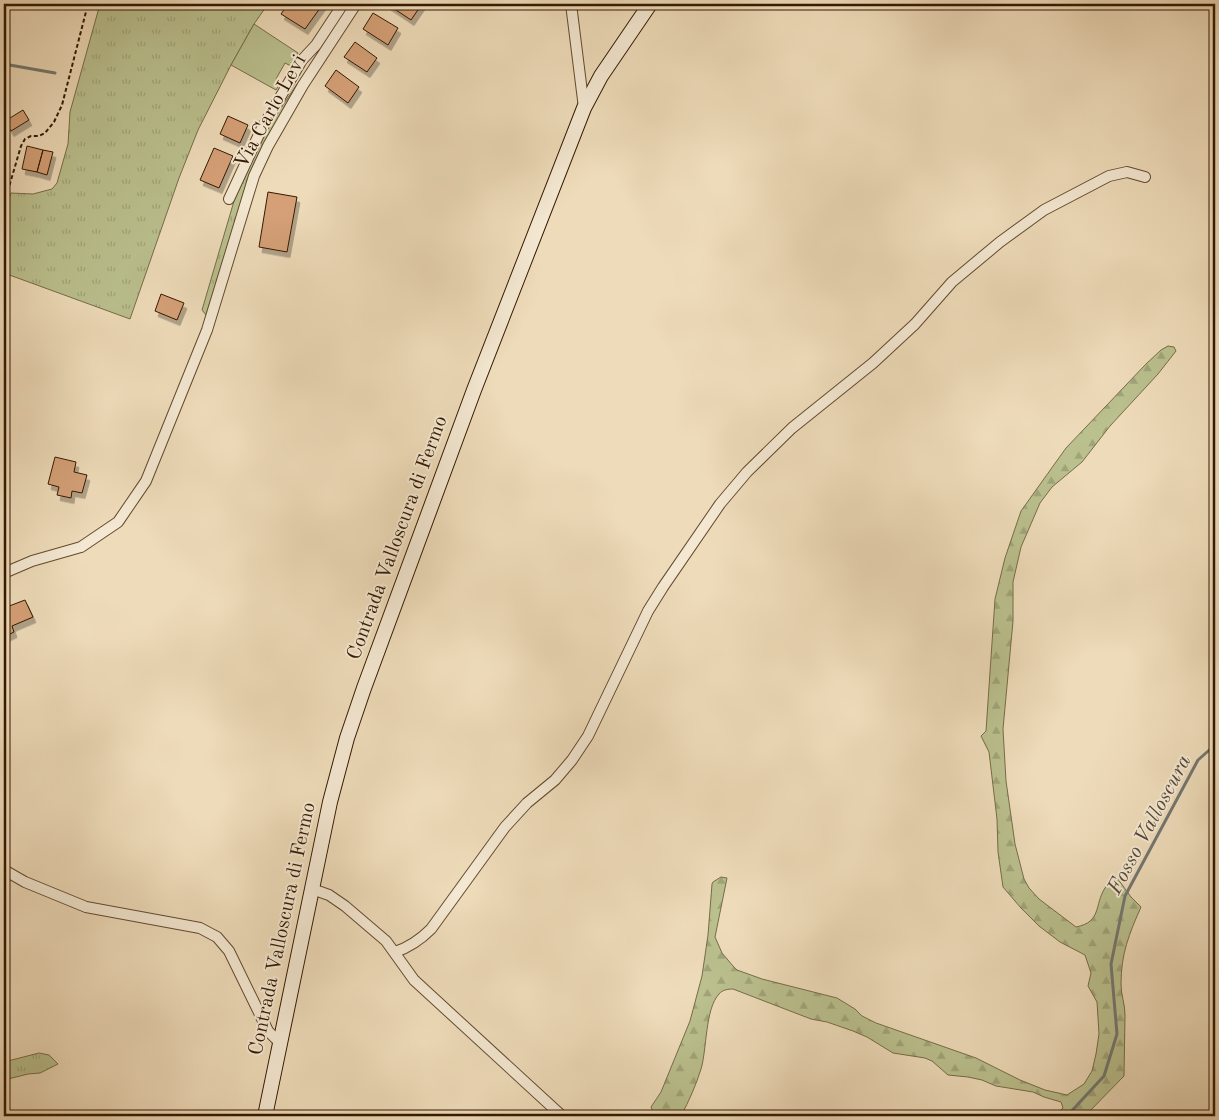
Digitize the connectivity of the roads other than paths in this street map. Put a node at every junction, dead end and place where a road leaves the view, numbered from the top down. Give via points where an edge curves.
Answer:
1 (343, 4) edge
2 (356, 4) edge
3 (571, 4) edge
4 (650, 4) edge
5 (584, 108) junction
6 (1145, 177) dead end
7 (229, 199) dead end
8 (4, 573) edge
9 (4, 870) edge
10 (312, 889) junction
11 (395, 952) junction
12 (280, 1042) junction
13 (265, 1116) edge
14 (562, 1116) edge

1 - 7 street, Via Carlo Levi via 302,60 265,122
2 - 8 street, Via Carlo Levi via 303,85 254,176 207,330 146,481 118,522 81,547
3 - 5 street
4 - 5 street, Contrada Valloscura di Fermo
5 - 10 street, Contrada Valloscura di Fermo via 474,390 364,688 330,802
6 - 11 street via 1127,172 1109,176 1044,210 1000,242 952,282 880,357 792,428 747,472 720,504 648,611 588,736 572,760 506,827 431,928 413,944
9 - 12 street via 86,907 200,928 217,937 229,951 268,1032
10 - 11 street via 345,906
10 - 12 street, Contrada Valloscura di Fermo
11 - 14 street via 414,980
12 - 13 street, Contrada Valloscura di Fermo

